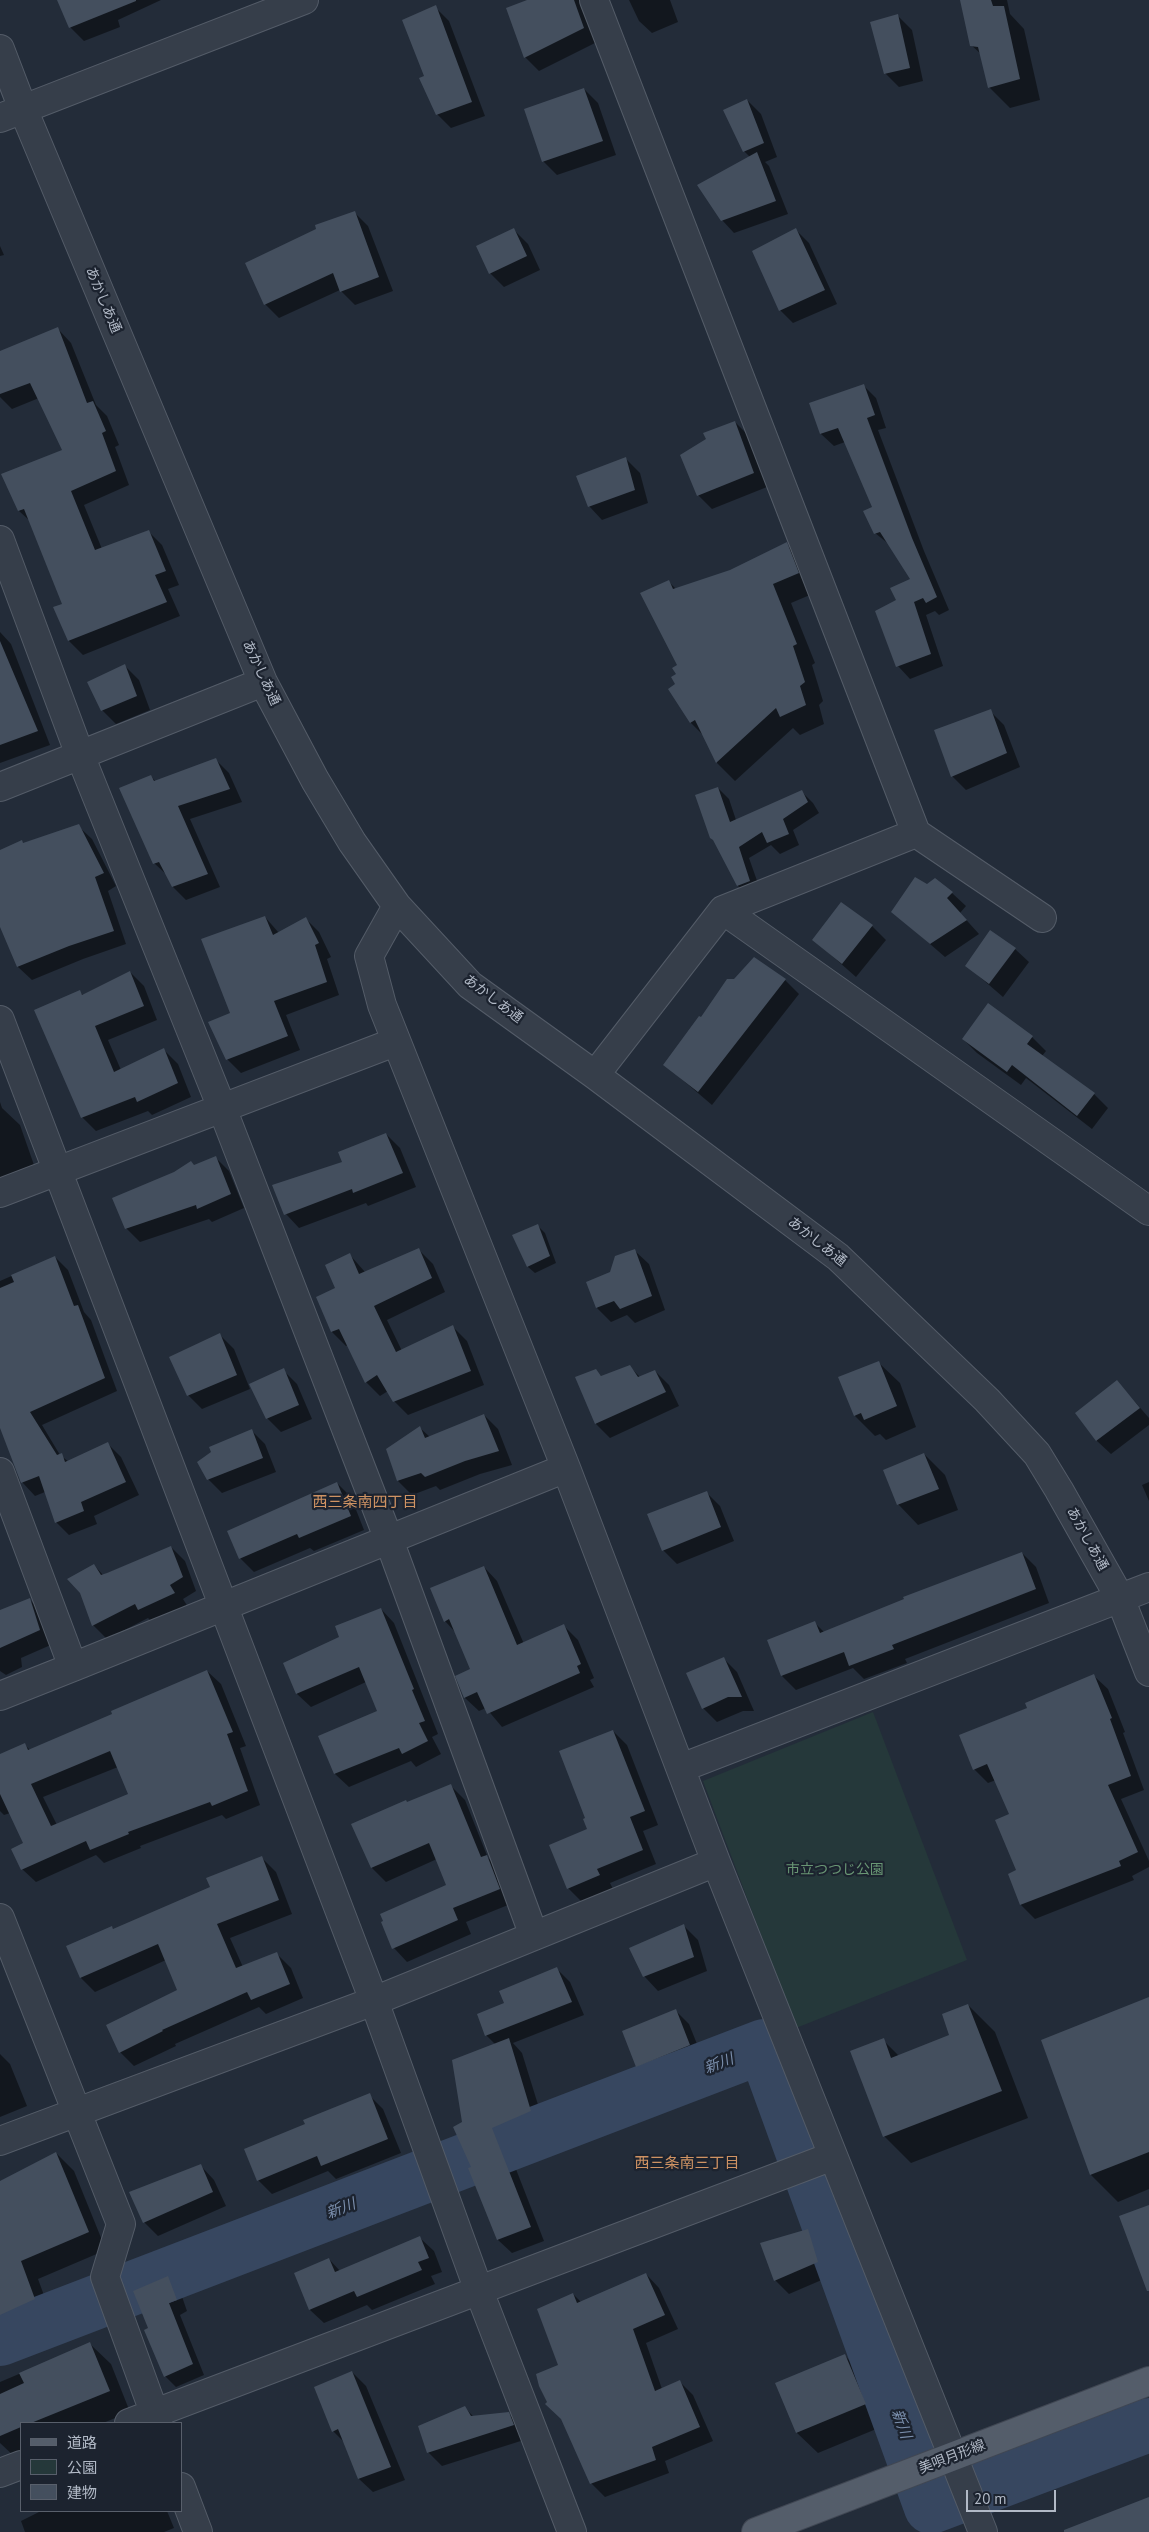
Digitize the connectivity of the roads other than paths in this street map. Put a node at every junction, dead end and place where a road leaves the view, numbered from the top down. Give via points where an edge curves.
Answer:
1 (304, 0) edge
2 (594, 0) edge
3 (0, 49) edge
4 (11, 114) edge
5 (0, 540) edge
6 (263, 682) junction
7 (80, 755) junction
8 (0, 787) edge
9 (916, 833) junction
10 (397, 906) junction
11 (723, 910) junction
12 (1042, 918) dead end
13 (0, 1020) edge
14 (396, 1042) junction
15 (595, 1075) junction
16 (222, 1108) junction
17 (59, 1171) junction
18 (0, 1193) edge
19 (1149, 1211) edge
20 (566, 1468) junction
21 (0, 1472) edge
22 (389, 1540) junction
23 (1149, 1587) edge
24 (1120, 1598) junction
25 (224, 1607) junction
26 (73, 1667) junction
27 (1149, 1672) edge
28 (0, 1696) edge
29 (681, 1768) junction
30 (716, 1862) junction
31 (0, 1918) edge
32 (534, 1936) junction
33 (374, 2001) junction
34 (77, 2111) junction
35 (0, 2141) edge
36 (833, 2156) junction
37 (479, 2291) junction
38 (1149, 2381) edge
39 (156, 2418) edge
40 (134, 2422) edge
41 (951, 2457) junction
42 (20, 2464) edge
43 (0, 2473) edge
44 (182, 2489) edge
45 (198, 2532) edge
46 (572, 2532) edge
47 (756, 2532) edge
48 (983, 2532) edge

1 - 4 street
2 - 9 street
3 - 4 street, あかしあ通
4 - 6 street, あかしあ通
5 - 7 street
6 - 7 street
6 - 10 street, あかしあ通 via 352,842
7 - 8 street
7 - 16 street
9 - 11 street
9 - 12 street
10 - 14 street via 369,956
10 - 15 street, あかしあ通 via 470,985
11 - 15 street
11 - 19 street
13 - 17 street
14 - 16 street
14 - 20 street
15 - 24 street, あかしあ通 via 838,1257 988,1400 1037,1454
16 - 17 street
16 - 22 street
17 - 18 street
17 - 25 street
20 - 22 street
20 - 29 street
21 - 26 street
22 - 25 street
22 - 32 street
23 - 24 street
24 - 27 street, あかしあ通
24 - 29 street
25 - 26 street
25 - 33 street
26 - 28 street
29 - 30 street
30 - 32 street
30 - 36 street
31 - 34 street
32 - 33 street
33 - 34 street
33 - 37 street
34 - 35 street
34 - 39 street via 121,2224 105,2277
36 - 37 street
36 - 41 street
37 - 39 street
37 - 46 street
38 - 41 main road, 美唄月形線
39 - 40 street
41 - 47 main road, 美唄月形線
41 - 48 street
42 - 43 street
44 - 45 street

